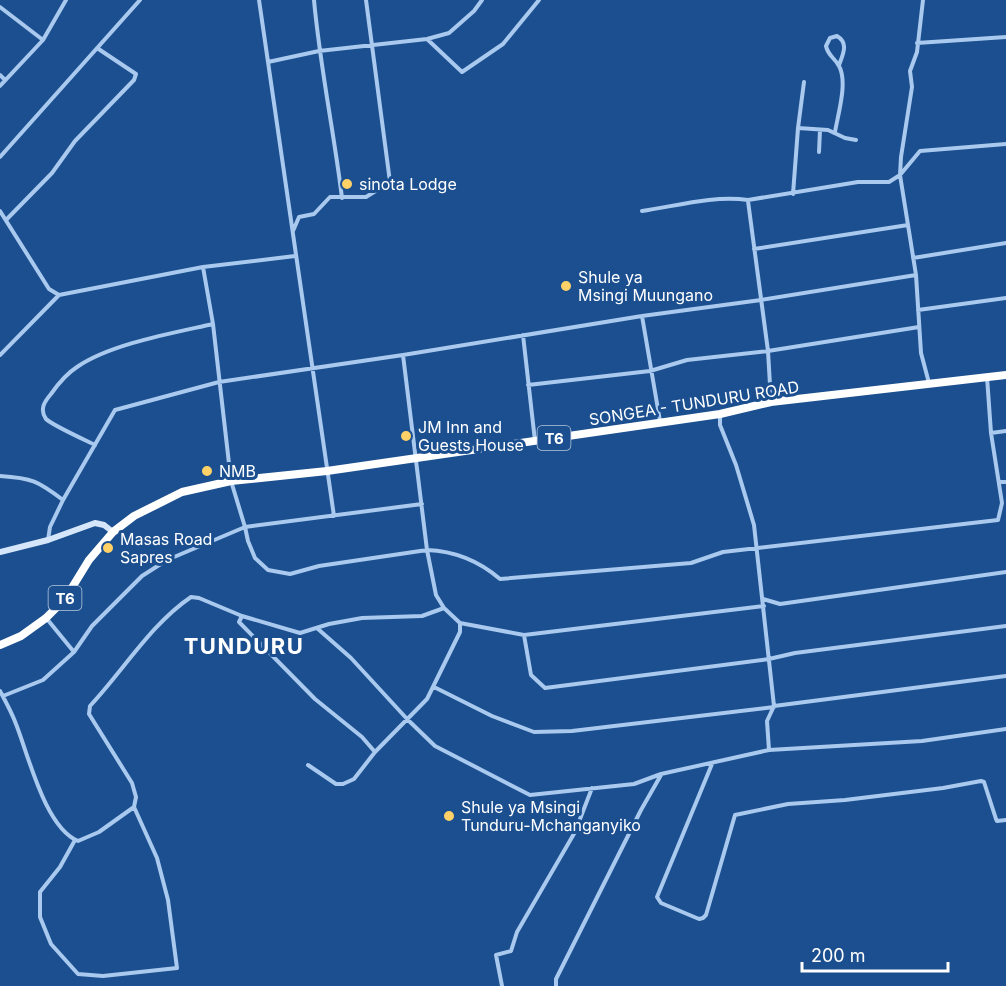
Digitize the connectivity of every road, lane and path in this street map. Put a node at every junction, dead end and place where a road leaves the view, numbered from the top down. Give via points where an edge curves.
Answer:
1 (66, 0) edge
2 (140, 0) edge
3 (259, 0) edge
4 (314, 0) edge
5 (366, 0) edge
6 (482, 0) edge
7 (539, 0) edge
8 (923, 0) edge
9 (0, 7) edge
10 (1006, 37) edge
11 (427, 39) junction
12 (42, 40) junction
13 (917, 43) junction
14 (372, 45) junction
15 (97, 48) junction
16 (319, 51) junction
17 (268, 62) junction
18 (839, 65) junction
19 (0, 75) edge
20 (5, 80) junction
21 (804, 82) dead end
22 (0, 86) edge
23 (798, 128) junction
24 (820, 130) junction
25 (835, 132) junction
26 (856, 140) dead end
27 (1006, 144) edge
28 (2, 151) edge
29 (819, 152) dead end
30 (0, 157) edge
31 (900, 175) junction
32 (793, 194) junction
33 (342, 198) junction
34 (748, 200) junction
35 (0, 211) edge
36 (642, 211) dead end
37 (6, 220) junction
38 (908, 225) junction
39 (292, 233) junction
40 (1006, 243) edge
41 (754, 249) junction
42 (295, 256) junction
43 (913, 258) junction
44 (203, 267) junction
45 (915, 275) junction
46 (59, 295) junction
47 (1006, 298) edge
48 (762, 300) junction
49 (917, 310) junction
50 (642, 316) junction
51 (213, 324) junction
52 (919, 327) junction
53 (523, 335) junction
54 (768, 351) junction
55 (0, 355) edge
56 (403, 355) junction
57 (313, 366) junction
58 (650, 370) junction
59 (1006, 375) edge
60 (987, 376) junction
61 (219, 381) junction
62 (929, 384) junction
63 (528, 385) junction
64 (771, 402) junction
65 (720, 414) junction
66 (660, 422) junction
67 (1006, 431) edge
68 (991, 433) junction
69 (535, 441) junction
70 (95, 445) junction
71 (416, 458) junction
72 (327, 471) junction
73 (0, 477) edge
74 (231, 481) junction
75 (999, 482) junction
76 (1006, 482) edge
77 (63, 500) junction
78 (422, 504) junction
79 (334, 516) junction
80 (245, 527) junction
81 (112, 532) junction
82 (48, 540) junction
83 (757, 549) junction
84 (427, 550) junction
85 (0, 552) edge
86 (1006, 572) edge
87 (763, 599) junction
88 (764, 606) junction
89 (444, 608) junction
90 (242, 616) junction
91 (46, 618) junction
92 (460, 623) junction
93 (1006, 626) edge
94 (318, 629) junction
95 (525, 635) junction
96 (0, 645) edge
97 (74, 652) junction
98 (769, 658) junction
99 (1006, 676) edge
100 (434, 687) junction
101 (0, 691) edge
102 (3, 696) junction
103 (774, 707) junction
104 (408, 720) junction
105 (1006, 729) edge
106 (769, 750) junction
107 (375, 752) junction
108 (712, 763) junction
109 (308, 765) dead end
110 (661, 774) junction
111 (592, 788) junction
112 (134, 807) junction
113 (1006, 820) edge
114 (75, 839) junction
115 (502, 986) edge
116 (556, 986) edge

1 - 12 street
2 - 15 street
3 - 17 street
4 - 16 street
5 - 14 street
6 - 11 street via 449,33
7 - 11 street via 503,44 462,72
8 - 13 street
9 - 12 street
10 - 13 street
11 - 14 street
12 - 20 street
13 - 31 street via 910,72 912,87
14 - 16 street
14 - 33 street via 390,182 366,197
15 - 28 street
15 - 37 street via 136,74 134,80
16 - 17 street
16 - 33 street
17 - 39 street
18 - 18 street via 826,46 830,38 837,36 845,47
18 - 25 street via 842,97
19 - 20 street
20 - 22 street
21 - 23 street
23 - 24 street
23 - 32 street
24 - 25 street
24 - 29 street
25 - 26 street
27 - 31 street via 920,152
28 - 30 street
31 - 32 street via 889,182 858,182
31 - 38 street
32 - 34 street
33 - 39 street via 330,196 314,214 299,217
34 - 36 street via 716,200
34 - 41 street
35 - 37 street
37 - 46 street via 49,289
38 - 41 street
38 - 43 street
39 - 42 street
40 - 43 street
41 - 48 street
42 - 44 street
42 - 57 street
43 - 45 street
44 - 46 street
44 - 51 street
45 - 48 street
45 - 49 street
46 - 55 street
47 - 49 street
48 - 50 street
48 - 54 street
49 - 52 street
50 - 53 street
50 - 58 street
51 - 61 street
51 - 70 street via 145,339 94,358 59,383 44,402 46,420
52 - 54 street
52 - 62 street
53 - 56 street
53 - 63 street
54 - 58 street via 687,360
54 - 64 street
56 - 57 street
56 - 71 street
57 - 61 street
57 - 72 street
58 - 63 street
58 - 66 street
59 - 60 highway, SONGEA - TUNDURU ROAD / T6
60 - 62 highway, SONGEA - TUNDURU ROAD / T6
60 - 68 street
61 - 70 street via 115,410
61 - 74 street
62 - 64 highway, SONGEA - TUNDURU ROAD / T6
63 - 69 street
64 - 65 highway, SONGEA - TUNDURU ROAD / T6
65 - 66 highway, SONGEA - TUNDURU ROAD / T6
65 - 83 street via 720,425 754,525
66 - 69 highway, SONGEA - TUNDURU ROAD / T6
67 - 68 street
68 - 75 street
69 - 71 highway, SONGEA - TUNDURU ROAD / T6
70 - 77 street
71 - 72 highway, SONGEA - TUNDURU ROAD / T6
71 - 78 street
72 - 74 highway, SONGEA - TUNDURU ROAD / T6
72 - 79 street
73 - 77 street via 25,477
74 - 80 street
74 - 81 highway, SONGEA - TUNDURU ROAD / T6 via 182,492
75 - 76 street
75 - 83 street via 1002,503 998,520
77 - 82 street
78 - 79 street
78 - 84 street
79 - 80 street
80 - 84 street via 255,558 268,570 290,574
80 - 97 street via 167,560 141,576 92,626
81 - 82 main road via 95,524
81 - 91 highway, T6 via 65,599
82 - 85 main road
83 - 84 street via 723,552 691,563 500,579 484,566 439,550
83 - 87 street
84 - 89 street via 436,595
86 - 87 street via 780,604
87 - 88 street
88 - 95 street
88 - 98 street
89 - 92 street
89 - 94 street via 422,616 362,618
90 - 94 street via 300,633
90 - 107 street via 239,622 257,641
90 - 112 street via 191,597 178,605 90,706 89,714 132,783
91 - 96 highway, T6
91 - 97 street
92 - 95 street
92 - 100 street via 457,640
93 - 98 street
94 - 104 street via 351,658
95 - 98 street via 531,675 545,688
97 - 102 street via 43,680
98 - 103 street
99 - 103 street
100 - 103 street via 534,732
100 - 104 street
101 - 102 street
102 - 114 street via 56,821
103 - 106 street via 766,721
104 - 107 street
104 - 111 street via 435,746 530,795
105 - 106 street via 922,741
106 - 108 street
107 - 109 street via 354,779 344,784 336,784
108 - 110 street
108 - 113 street via 657,897 660,903 699,919 706,915 735,815 788,804 982,781 996,819
110 - 111 street via 634,784
110 - 116 street via 561,968
111 - 115 street via 574,832 517,932 511,951 496,955
112 - 114 street via 99,832
112 - 114 street via 157,858 168,900 177,968 103,976 78,974 51,944 40,916 40,892

